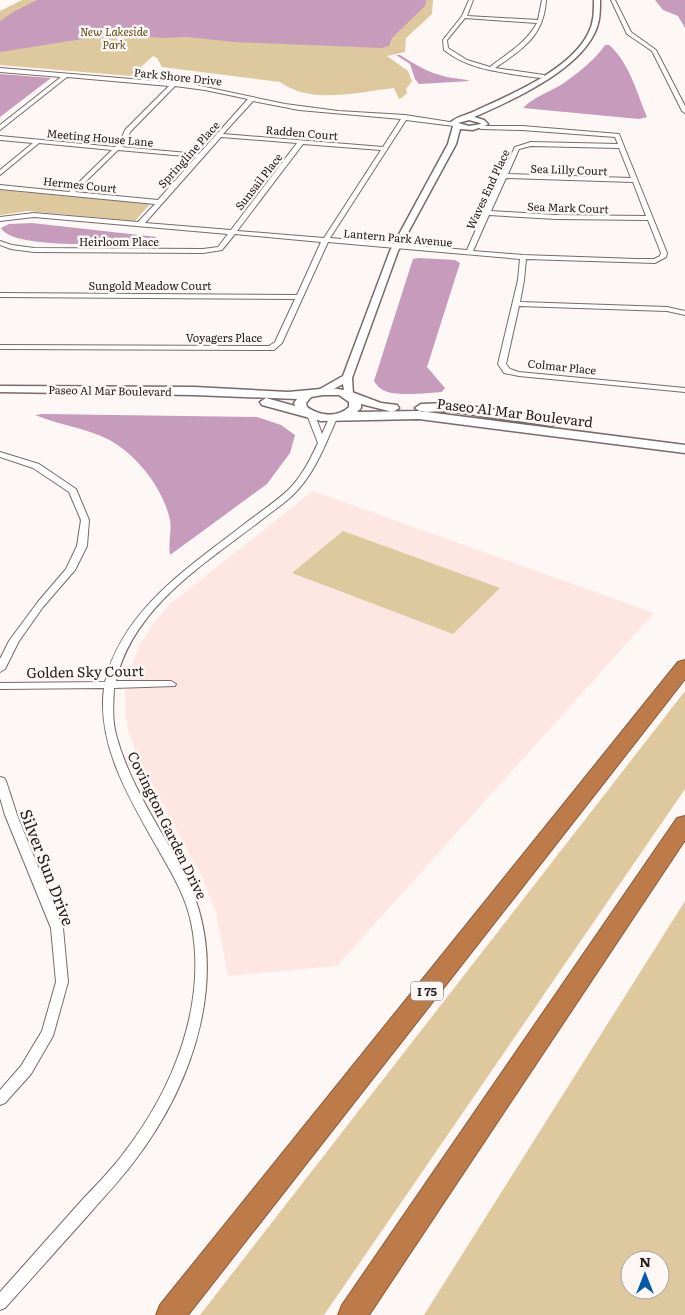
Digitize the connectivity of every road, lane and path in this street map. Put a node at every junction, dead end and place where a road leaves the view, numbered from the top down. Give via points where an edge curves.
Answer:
1 (471, 0) edge
2 (544, 0) edge
3 (596, 0) edge
4 (613, 0) edge
5 (465, 17) junction
6 (541, 22) junction
7 (492, 67) junction
8 (0, 70) edge
9 (66, 75) junction
10 (544, 77) junction
11 (174, 84) junction
12 (252, 98) junction
13 (491, 105) junction
14 (685, 111) edge
15 (405, 118) junction
16 (458, 122) junction
17 (480, 124) junction
18 (0, 128) edge
19 (219, 135) junction
20 (0, 138) edge
21 (38, 141) junction
22 (302, 142) junction
23 (452, 144) junction
24 (622, 146) junction
25 (117, 148) junction
26 (384, 149) junction
27 (199, 156) junction
28 (0, 174) edge
29 (504, 176) junction
30 (635, 180) junction
31 (0, 187) edge
32 (71, 193) junction
33 (157, 202) junction
34 (486, 213) junction
35 (0, 218) edge
36 (649, 218) junction
37 (139, 225) junction
38 (230, 233) junction
39 (325, 241) junction
40 (0, 243) edge
41 (397, 247) junction
42 (469, 253) junction
43 (523, 257) junction
44 (0, 295) edge
45 (300, 298) junction
46 (515, 304) junction
47 (685, 313) edge
48 (0, 347) edge
49 (347, 378) junction
50 (0, 389) edge
51 (685, 390) edge
52 (323, 391) junction
53 (310, 394) junction
54 (350, 396) junction
55 (0, 399) edge
56 (309, 414) junction
57 (337, 417) junction
58 (321, 442) junction
59 (685, 442) edge
60 (685, 449) edge
61 (0, 454) edge
62 (685, 666) edge
63 (0, 669) edge
64 (108, 684) junction
65 (171, 684) dead end
66 (0, 686) edge
67 (0, 781) edge
68 (685, 823) edge
69 (0, 1099) edge
70 (0, 1303) edge
71 (170, 1315) edge
72 (352, 1315) edge

1 - 5 street
2 - 6 street
3 - 10 street via 597,21 590,38 568,61
4 - 14 street via 629,33 654,50
5 - 6 street
5 - 7 street via 444,40 446,49 463,60
6 - 7 street via 523,45
7 - 10 street
8 - 9 street, Park Shore Drive
9 - 11 street, Park Shore Drive
9 - 18 street
10 - 13 street
11 - 12 street, Park Shore Drive via 218,89
11 - 25 street via 127,131
12 - 15 street, Park Shore Drive via 298,108
12 - 19 street, Springline Place
13 - 16 street
13 - 17 street
15 - 16 street, Park Shore Drive
15 - 26 street, Voyagers Place
16 - 17 street
16 - 17 street
16 - 23 street
17 - 23 street
17 - 24 street, Lantern Park Avenue via 617,136
19 - 22 street, Radden Court
19 - 27 street, Springline Place
20 - 21 street, Meeting House Lane
21 - 25 street, Meeting House Lane
21 - 28 street
22 - 26 street, Radden Court
22 - 38 street, Sunsail Place
23 - 41 street
24 - 29 street, Waves End Place via 525,144 517,148
24 - 30 street, Lantern Park Avenue
25 - 27 street, Meeting House Lane
25 - 32 street
26 - 39 street, Voyagers Place
27 - 33 street, Springline Place
29 - 30 street, Sea Lilly Court
29 - 34 street, Waves End Place
30 - 36 street, Lantern Park Avenue
31 - 32 street, Hermes Court
32 - 33 street, Hermes Court
33 - 37 street, Springline Place
34 - 36 street, Sea Mark Court
34 - 42 street, Waves End Place
35 - 37 street, Lantern Park Avenue via 34,215
36 - 43 street, Lantern Park Avenue via 664,253 655,261
37 - 38 street, Lantern Park Avenue
38 - 39 street, Lantern Park Avenue
38 - 40 street, Heirloom Place via 220,249 203,251 8,249
39 - 41 street, Lantern Park Avenue
39 - 45 street, Voyagers Place
41 - 42 street, Lantern Park Avenue
41 - 49 street
42 - 43 street, Lantern Park Avenue
43 - 46 street, Colmar Place
44 - 45 street, Sungold Meadow Court
45 - 48 street, Voyagers Place via 278,343 271,348
46 - 47 street via 667,309
46 - 51 street, Colmar Place via 502,364 507,371
49 - 52 street
49 - 54 street
50 - 53 main road, Paseo Al Mar Boulevard
52 - 53 main road, Paseo Al Mar Boulevard
52 - 54 main road, Paseo Al Mar Boulevard via 337,391
53 - 56 main road via 300,403
54 - 57 main road via 356,401 355,408
54 - 59 main road, Paseo Al Mar Boulevard via 379,406 449,408
55 - 56 main road, Paseo Al Mar Boulevard via 261,401
56 - 57 main road, Paseo Al Mar Boulevard
56 - 58 street
57 - 58 street, Covington Garden Drive
57 - 60 main road, Paseo Al Mar Boulevard via 427,416
58 - 64 street, Covington Garden Drive via 313,463 291,492 170,587 142,614 121,647
61 - 63 street via 36,466 73,491 85,520 82,546 70,570 14,641
62 - 71 highway, I 75
64 - 65 street, Golden Sky Court
64 - 66 street, Golden Sky Court
64 - 70 street, Covington Garden Drive via 109,725 120,762 187,892 196,921 202,974 196,1021 176,1080 147,1134
67 - 69 street, Silver Sun Drive via 56,928 62,982 48,1032 26,1070
68 - 72 highway

